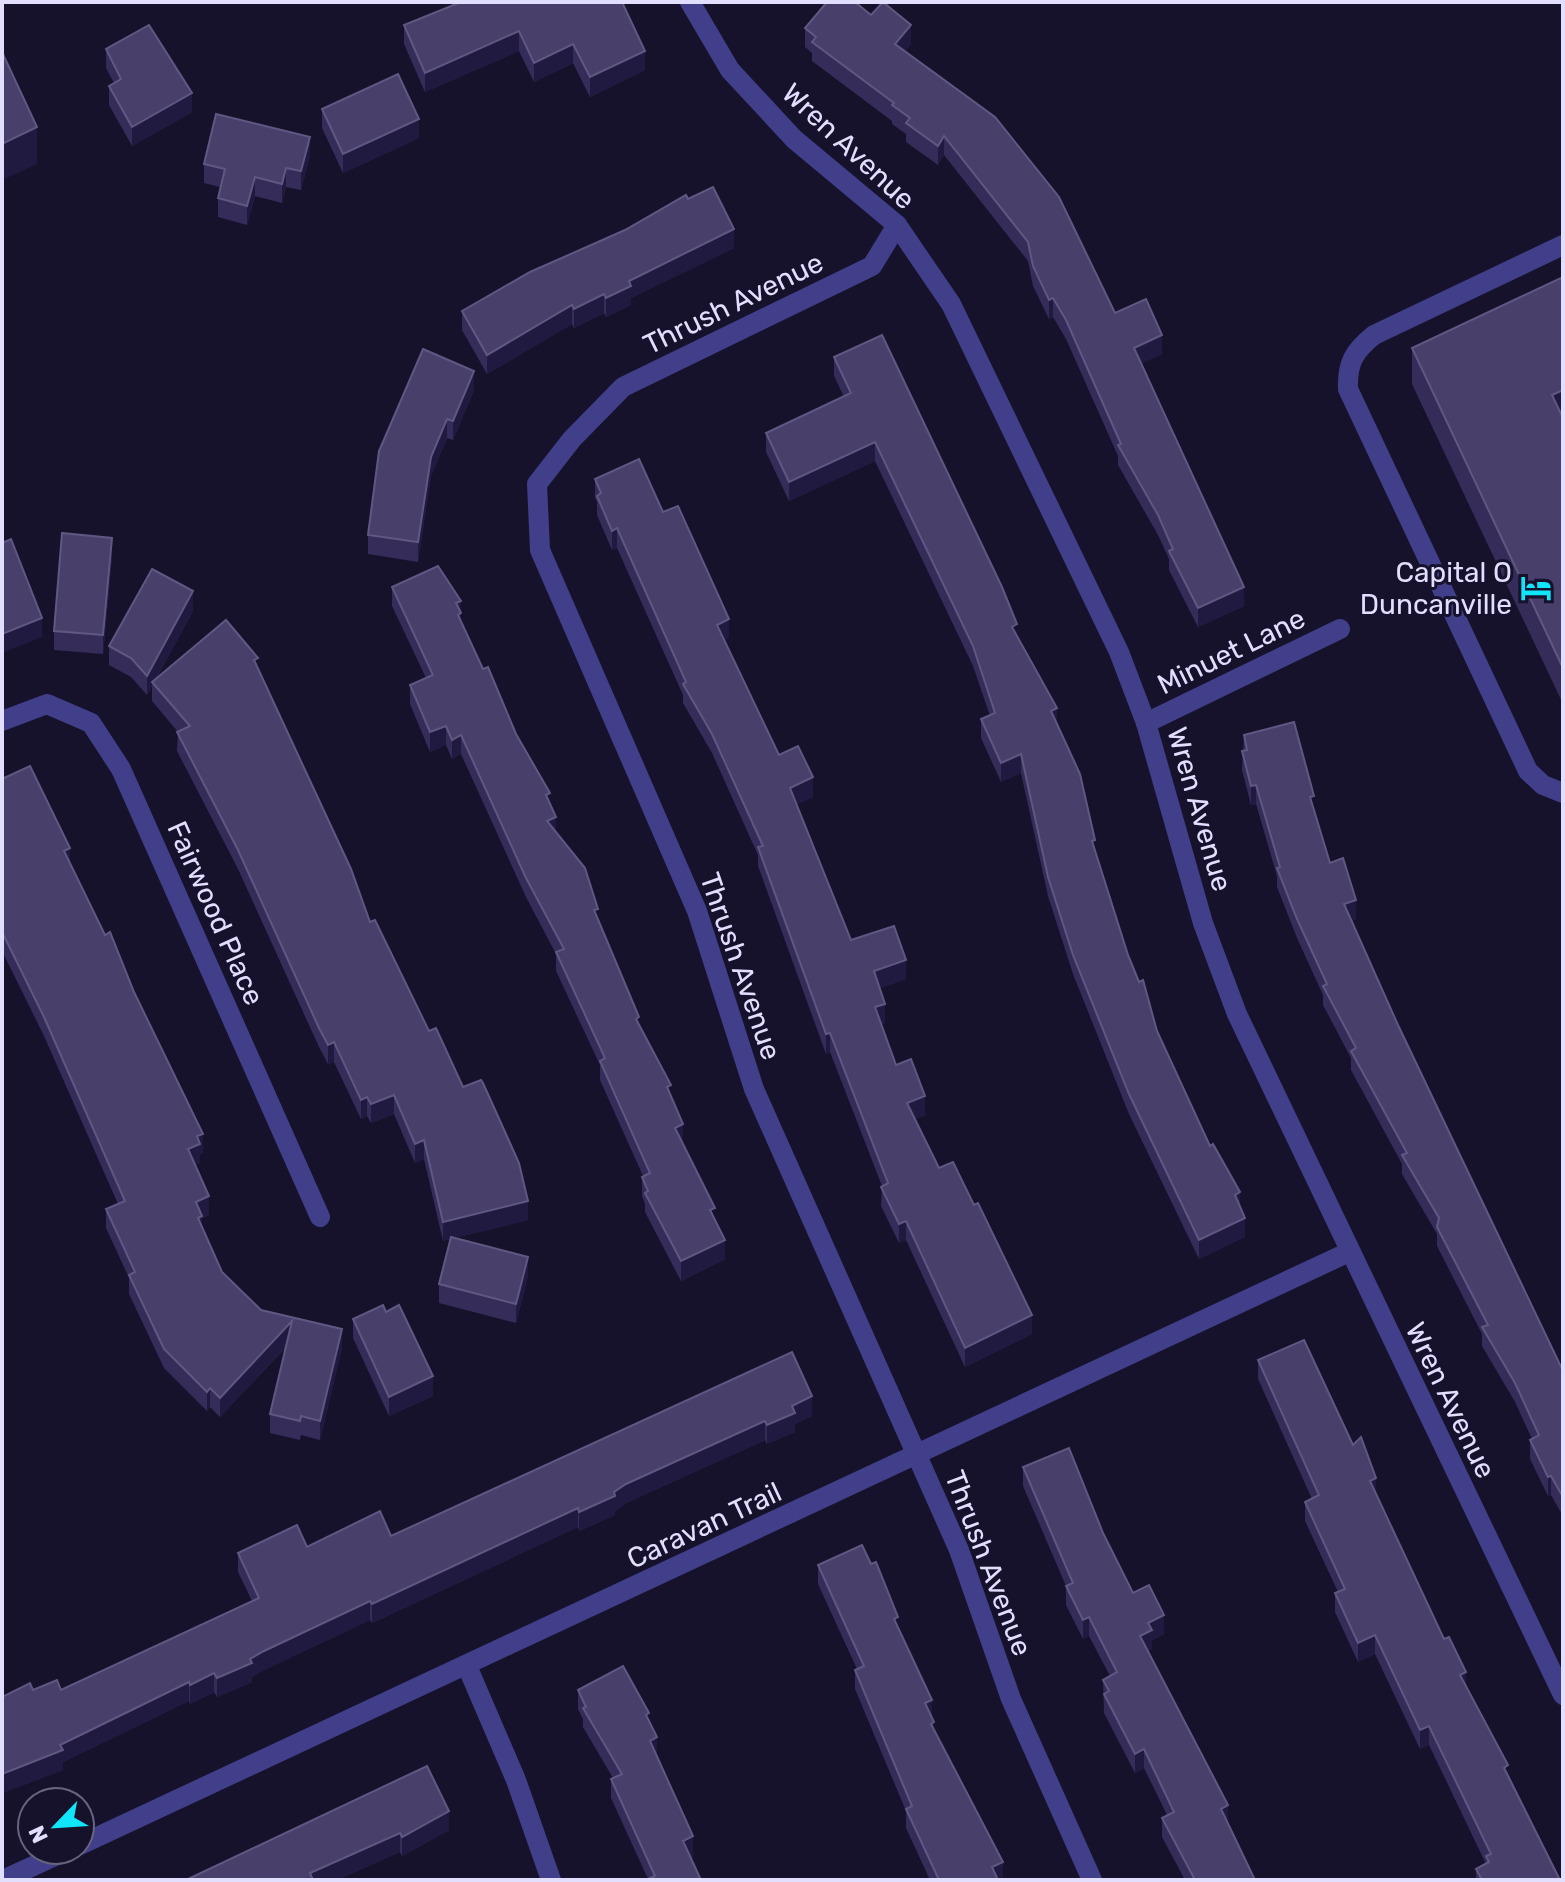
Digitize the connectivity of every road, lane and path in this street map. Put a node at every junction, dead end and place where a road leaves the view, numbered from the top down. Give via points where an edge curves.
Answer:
1 (690, 2) edge
2 (897, 225) junction
3 (1563, 245) edge
4 (1340, 629) dead end
5 (2, 721) edge
6 (1146, 723) junction
7 (1563, 793) edge
8 (320, 1217) dead end
9 (1349, 1252) junction
10 (916, 1457) junction
11 (467, 1666) junction
12 (1563, 1695) edge
13 (96, 1838) edge
14 (33, 1866) edge
15 (3, 1880) edge
16 (551, 1880) edge
17 (1092, 1880) edge

1 - 2 street, Wren Avenue via 730,70 784,128
2 - 6 street, Wren Avenue via 951,304 1089,586
2 - 10 street, Thrush Avenue via 872,266 623,387 537,484 540,550 697,911 754,1089
3 - 7 street via 1374,335 1355,350 1348,370 1348,389 1528,771
4 - 6 street, Minuet Lane
5 - 8 street, Fairwood Place via 47,704 91,723 121,769
6 - 9 street, Wren Avenue via 1203,923 1237,1014
9 - 10 street, Caravan Trail
9 - 12 street, Wren Avenue
10 - 11 street, Caravan Trail
10 - 17 street, Thrush Avenue via 976,1594 1022,1725
11 - 13 street, Caravan Trail
11 - 16 street
14 - 15 street

